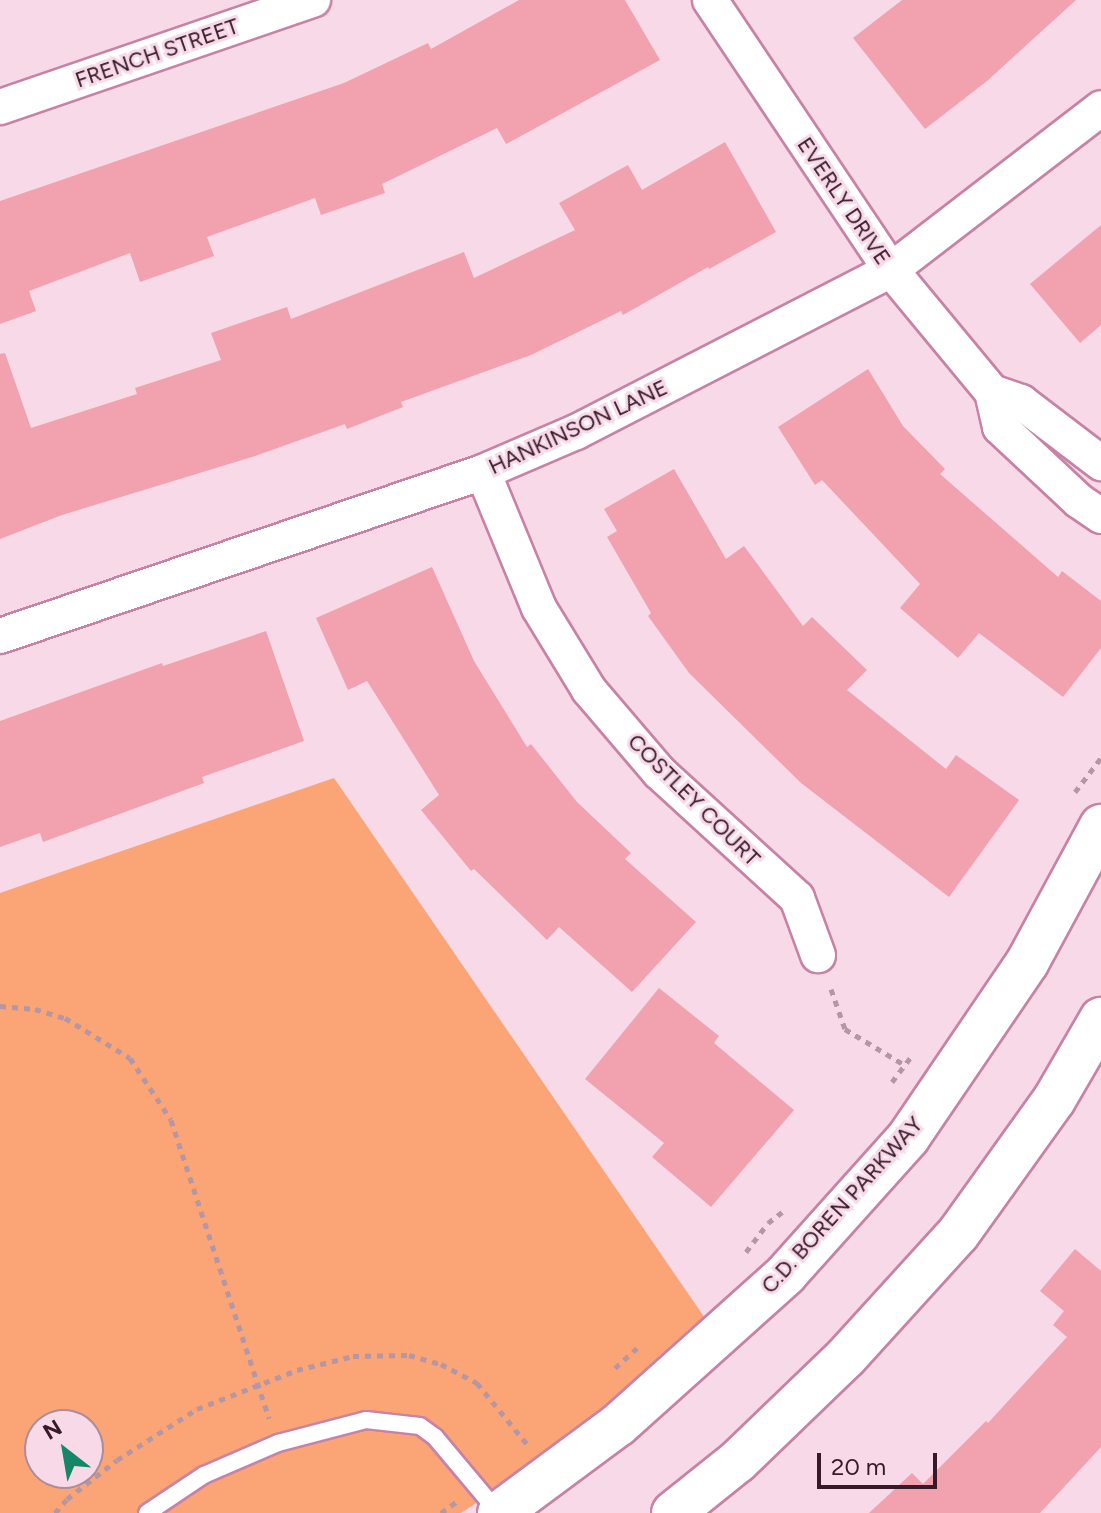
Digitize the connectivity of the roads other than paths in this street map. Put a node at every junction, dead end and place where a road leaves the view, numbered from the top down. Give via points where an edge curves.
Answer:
1 (313, 0) edge
2 (710, 0) edge
3 (0, 107) edge
4 (1101, 108) edge
5 (891, 270) junction
6 (992, 392) junction
7 (1101, 463) edge
8 (483, 472) junction
9 (1101, 516) edge
10 (0, 636) edge
11 (1101, 826) edge
12 (818, 955) road end
13 (1101, 1019) edge
14 (492, 1504) edge
15 (147, 1513) edge
16 (673, 1513) edge

1 - 3 street, FRENCH STREET
2 - 5 street, EVERLY DRIVE
4 - 5 street, HANKINSON LANE
5 - 6 street, EVERLY DRIVE
5 - 8 street, HANKINSON LANE via 576,432
6 - 7 street, EVERLY DRIVE via 1021,402
6 - 9 street, EVERLY DRIVE via 1000,427
8 - 10 street, HANKINSON LANE
8 - 12 street, COSTLEY COURT via 539,608 589,690 659,772 797,898
11 - 14 street, C.D. BOREN PARKWAY via 1027,963 908,1138 786,1274 618,1425
13 - 16 street via 1054,1100 958,1234 846,1357 738,1461
14 - 15 lane via 420,1426 366,1420 278,1443 204,1475

